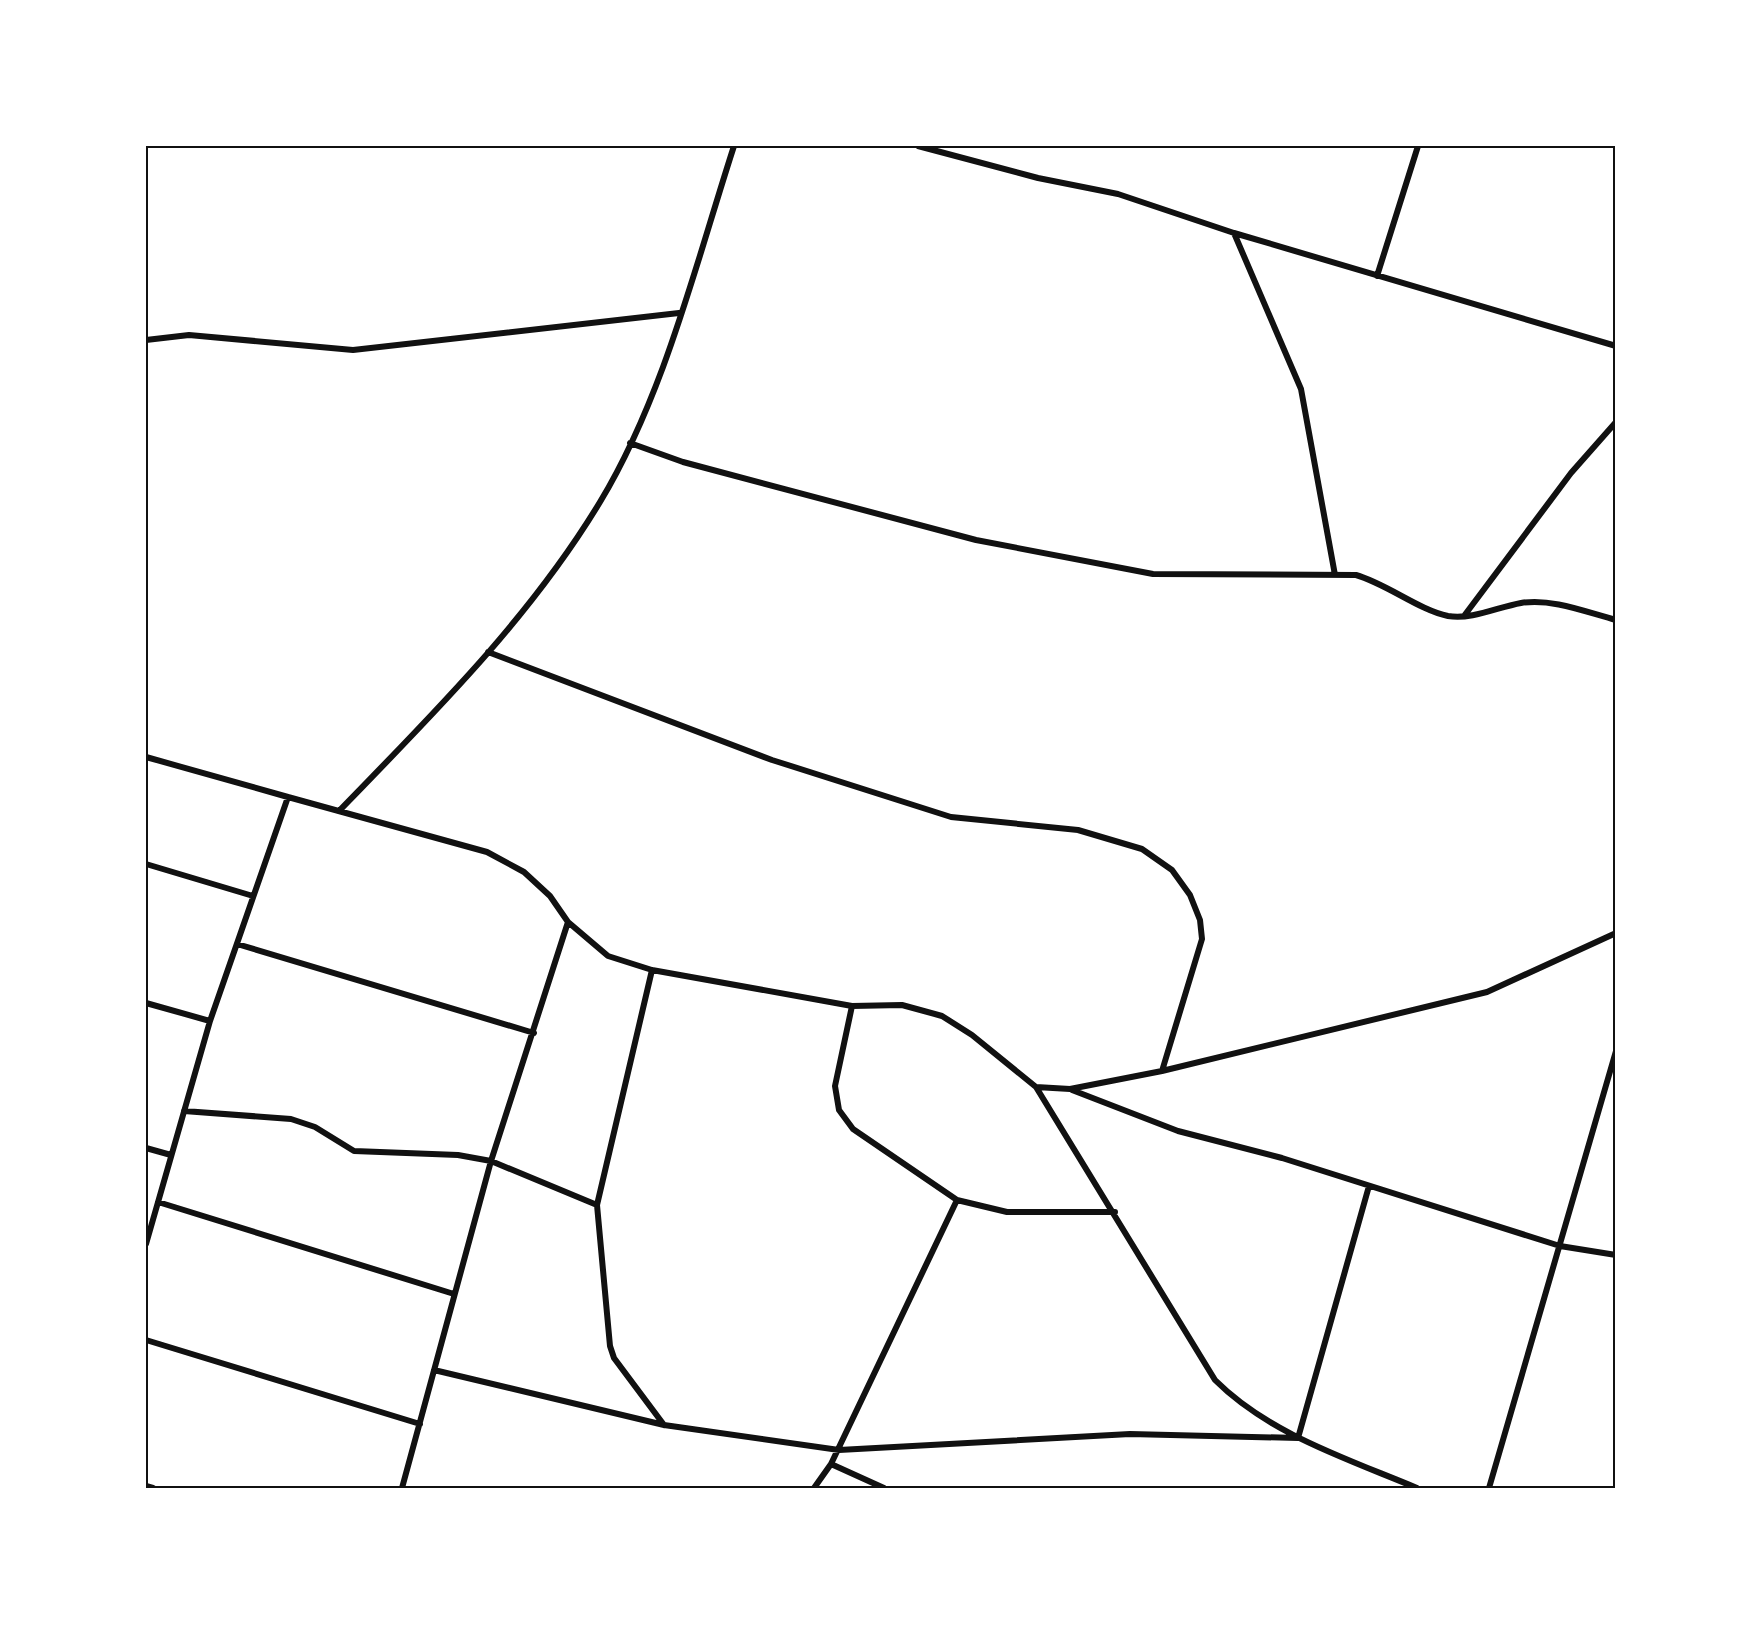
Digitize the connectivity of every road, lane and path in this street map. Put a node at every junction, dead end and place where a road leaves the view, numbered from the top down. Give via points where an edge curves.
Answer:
1 (734, 146) edge
2 (918, 146) edge
3 (1418, 146) edge
4 (1234, 233) junction
5 (1377, 276) junction
6 (679, 313) junction
7 (146, 340) edge
8 (1616, 346) edge
9 (1616, 422) edge
10 (630, 443) junction
11 (1335, 575) junction
12 (1464, 616) junction
13 (1616, 620) edge
14 (488, 652) junction
15 (146, 757) edge
16 (288, 797) junction
17 (339, 811) junction
18 (146, 864) edge
19 (253, 896) junction
20 (568, 922) junction
21 (1616, 933) edge
22 (237, 944) junction
23 (652, 970) junction
24 (146, 1003) edge
25 (852, 1006) junction
26 (210, 1021) junction
27 (534, 1033) junction
28 (1616, 1051) edge
29 (1162, 1071) junction
30 (1036, 1087) junction
31 (1070, 1089) junction
32 (184, 1111) junction
33 (146, 1148) edge
34 (171, 1155) junction
35 (491, 1161) junction
36 (1369, 1186) junction
37 (957, 1200) junction
38 (158, 1202) junction
39 (597, 1206) junction
40 (1115, 1212) junction
41 (146, 1244) edge
42 (1560, 1246) junction
43 (1616, 1255) edge
44 (454, 1294) junction
45 (146, 1340) edge
46 (435, 1370) junction
47 (420, 1424) junction
48 (664, 1425) junction
49 (1298, 1438) junction
50 (839, 1450) junction
51 (831, 1464) junction
52 (146, 1486) edge
53 (153, 1488) edge
54 (402, 1488) edge
55 (814, 1488) edge
56 (884, 1488) edge
57 (1416, 1488) edge
58 (1489, 1488) edge

1 - 6 street
2 - 4 street via 1038,178 1118,194
3 - 5 street
4 - 5 street
4 - 11 street via 1301,389
5 - 8 street
6 - 7 street via 353,350 200,336
6 - 10 street via 660,376
9 - 12 street via 1571,473
10 - 11 street via 683,462 976,540 1153,574
10 - 14 street via 601,501 557,567
11 - 12 street via 1377,581 1448,616
12 - 13 street via 1542,602
14 - 17 street
14 - 29 street via 772,760 951,817 1078,830 1159,858 1190,895 1203,939
15 - 16 street
16 - 17 street
16 - 19 street
17 - 20 street via 487,852 524,872 550,896
18 - 19 street
19 - 22 street
20 - 23 street via 608,956
20 - 27 street
21 - 29 street via 1486,992
22 - 26 street
22 - 27 street
23 - 25 street
23 - 39 street
24 - 26 street
25 - 30 street via 902,1005 942,1016
25 - 37 street via 834,1086 839,1110 853,1129
26 - 32 street
27 - 35 street
28 - 42 street
29 - 31 street
30 - 31 street
30 - 40 street
31 - 36 street via 1178,1131
32 - 34 street
32 - 35 street via 291,1119 315,1127 354,1151 458,1155
33 - 34 street
34 - 38 street
35 - 39 street
35 - 44 street
36 - 42 street
36 - 49 street
37 - 40 street via 1007,1212
37 - 50 street
38 - 41 street
38 - 44 street
39 - 48 street via 610,1346 614,1358
40 - 49 street via 1215,1380 1232,1397
42 - 43 street
42 - 58 street
44 - 46 street
45 - 47 street
46 - 47 street
46 - 48 street
47 - 54 street
48 - 50 street
49 - 50 street via 1131,1434
49 - 57 street
50 - 51 street
51 - 55 street
51 - 56 street
52 - 53 street

